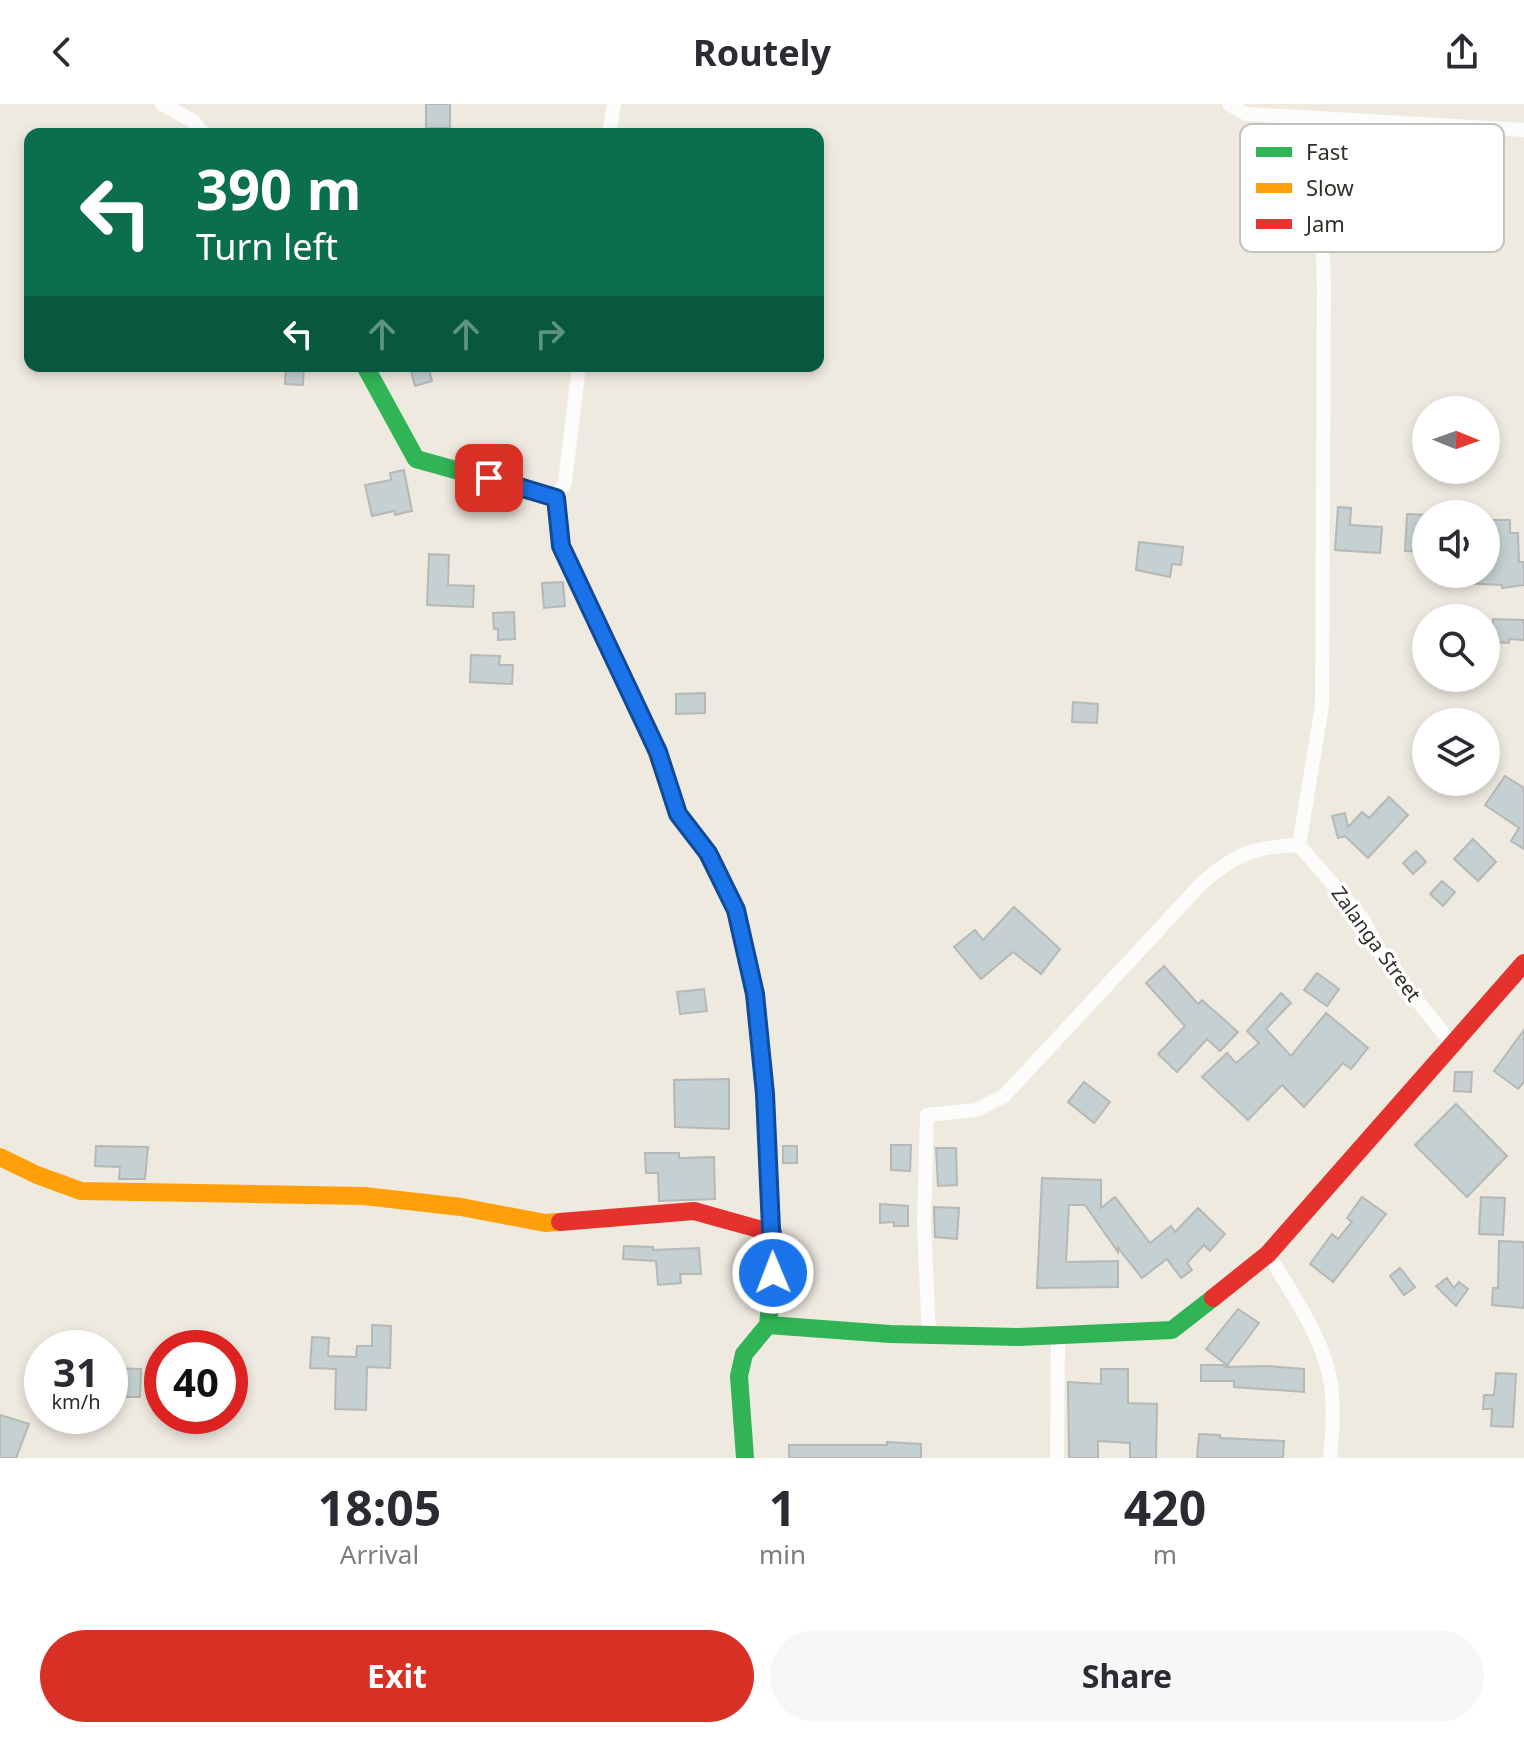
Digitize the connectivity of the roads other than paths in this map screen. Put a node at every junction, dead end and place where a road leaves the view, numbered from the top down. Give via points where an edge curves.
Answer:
1 (162, 104) edge
2 (614, 104) edge
3 (1229, 104) edge
4 (1318, 119) junction
5 (1318, 124) edge
6 (1412, 124) edge
7 (199, 128) edge
8 (610, 128) edge
9 (1504, 129) edge
10 (1524, 130) edge
11 (1323, 252) edge
12 (368, 372) edge
13 (578, 372) edge
14 (556, 498) junction
15 (1299, 845) junction
16 (1524, 963) edge
17 (1452, 1044) junction
18 (0, 1157) edge
19 (773, 1233) junction
20 (1268, 1254) junction
21 (768, 1325) junction
22 (929, 1335) junction
23 (1058, 1335) junction
24 (745, 1458) edge
25 (1057, 1458) edge
26 (1330, 1458) edge

1 - 7 street
2 - 8 street
3 - 4 street via 1246,114
4 - 5 street
4 - 6 street
9 - 10 street
11 - 15 street via 1322,706
12 - 14 street via 416,459
13 - 14 street via 565,482
14 - 19 street via 561,546 658,752 678,814 708,853 736,910 755,994
15 - 17 street, Zalanga Street via 1362,918 1384,959
15 - 22 street via 1265,847 1230,859 1004,1096 976,1110 927,1115
16 - 17 street
17 - 20 street
18 - 19 street via 81,1191 364,1196 545,1223 694,1211
19 - 21 street
20 - 23 street via 1172,1330
20 - 26 street via 1309,1324 1328,1372
21 - 22 street
21 - 24 street via 741,1363
22 - 23 street
23 - 25 street

